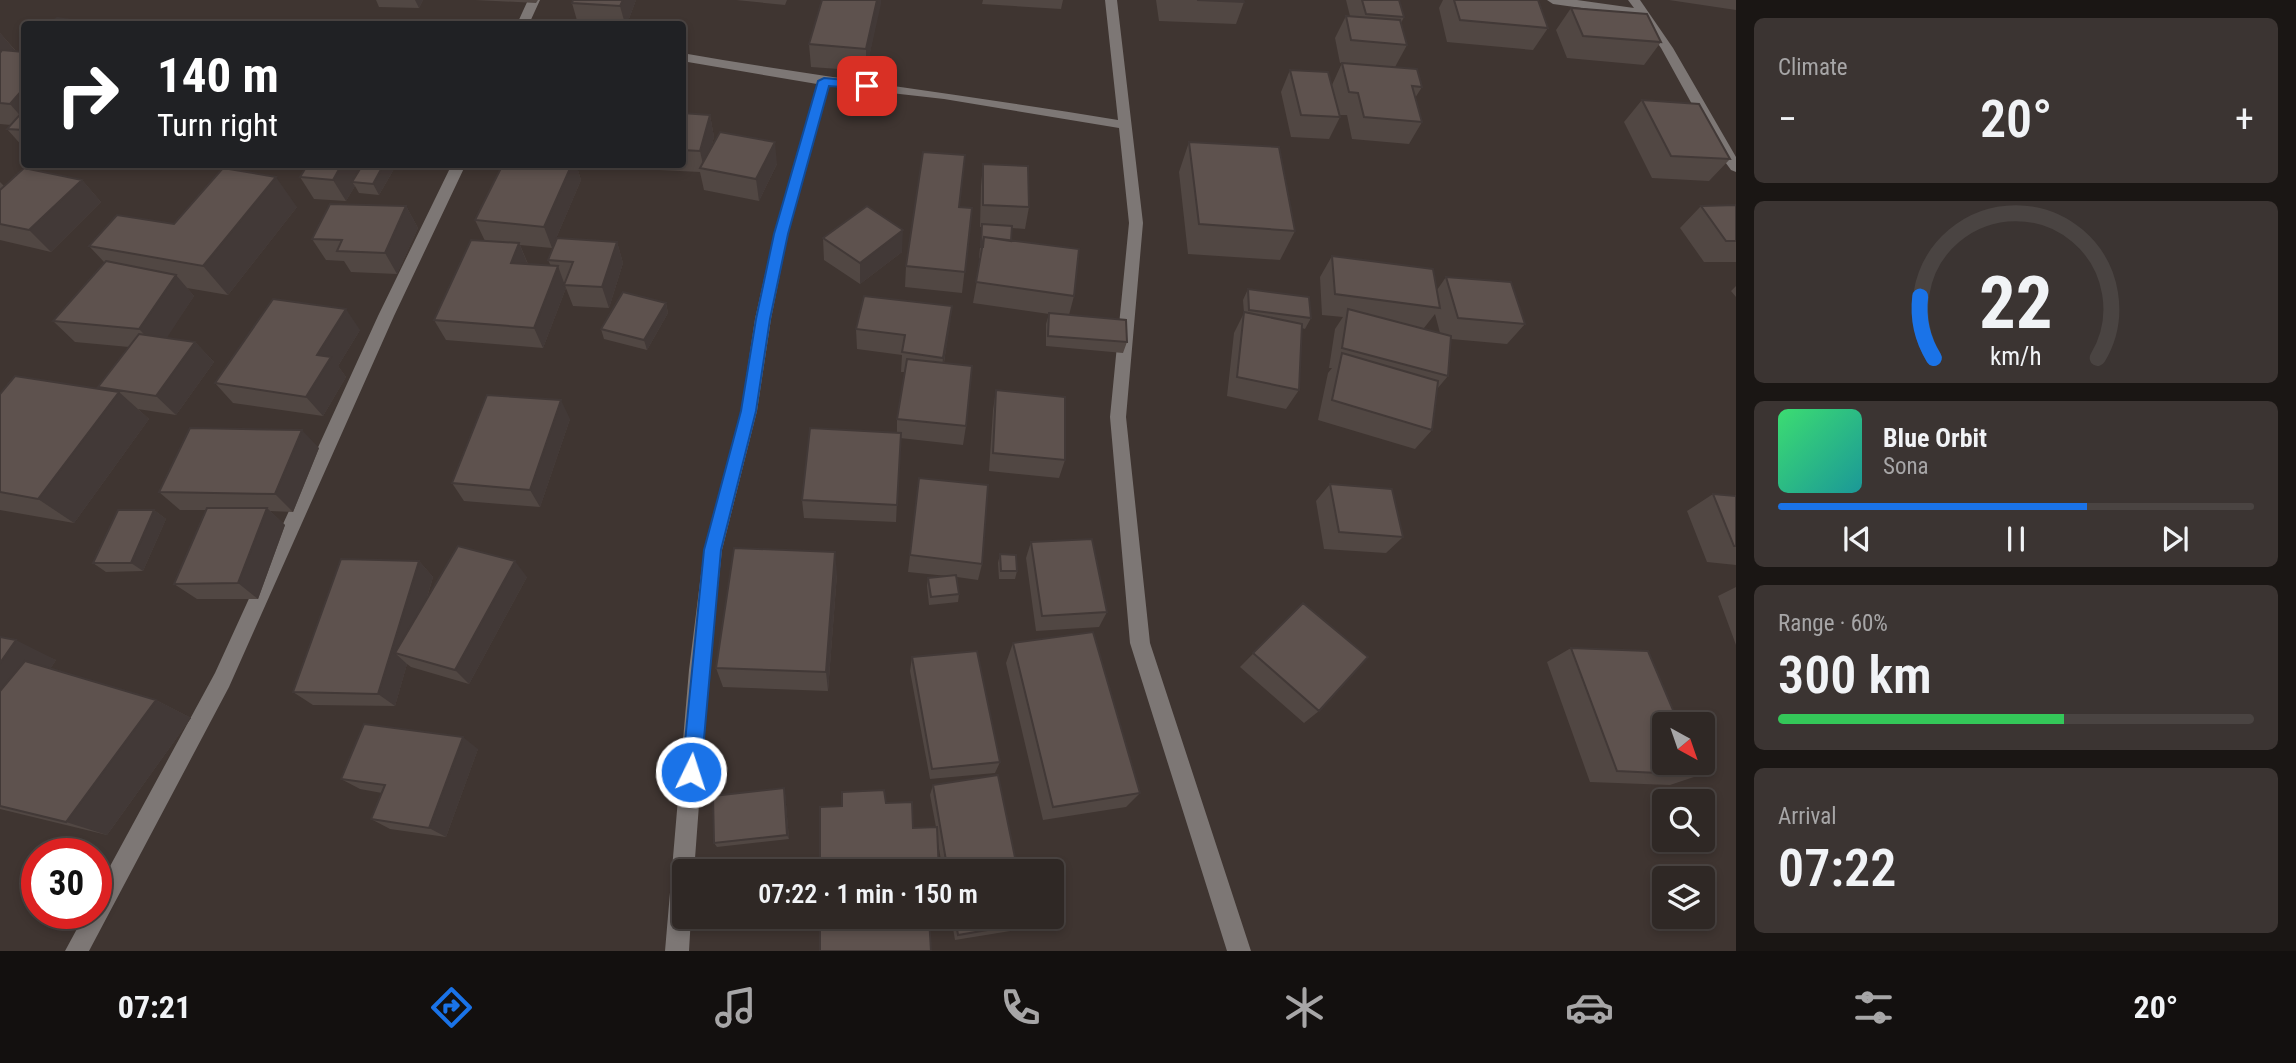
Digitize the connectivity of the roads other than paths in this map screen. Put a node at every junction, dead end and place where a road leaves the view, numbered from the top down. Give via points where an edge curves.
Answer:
1 (534, 0) edge
2 (1111, 0) edge
3 (1553, 0) edge
4 (1634, 0) edge
5 (1641, 13) junction
6 (524, 21) edge
7 (686, 58) edge
8 (824, 81) junction
9 (1124, 125) junction
10 (1736, 167) edge
11 (457, 168) edge
12 (77, 951) edge
13 (677, 951) edge
14 (1239, 951) edge

1 - 6 street
2 - 9 street
3 - 5 street
4 - 5 street
5 - 10 street via 1667,48
7 - 8 street
8 - 9 street via 944,95
8 - 13 street via 781,234 749,411 713,550
9 - 14 street via 1136,223 1118,417 1140,643
11 - 12 street via 222,680

